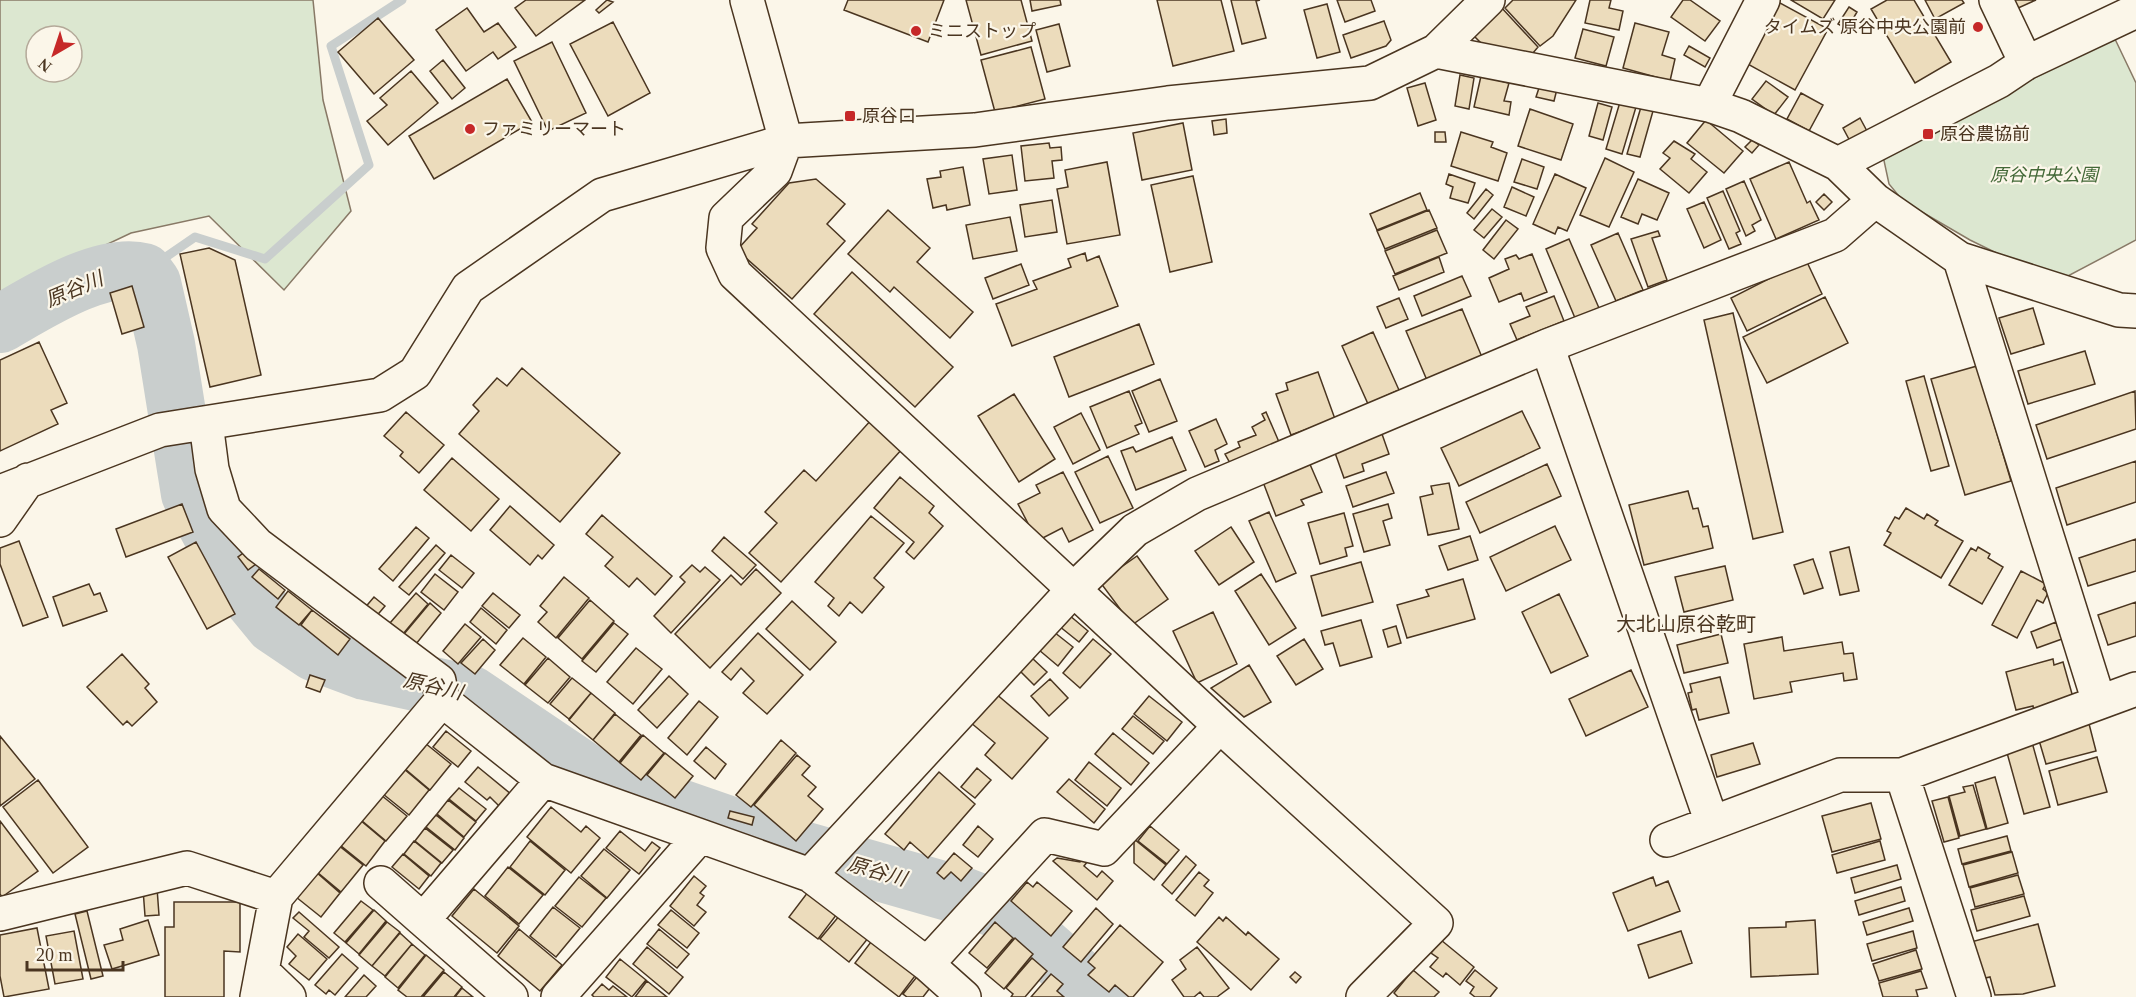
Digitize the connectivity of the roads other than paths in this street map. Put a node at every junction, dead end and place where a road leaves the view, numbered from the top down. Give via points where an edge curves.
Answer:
1 (747, 0) edge
2 (1488, 0) edge
3 (1763, 0) edge
4 (1996, 0) edge
5 (2136, 11) edge
6 (1436, 51) junction
7 (2026, 63) junction
8 (1709, 105) junction
9 (786, 141) junction
10 (1838, 164) junction
11 (1875, 200) junction
12 (1960, 259) junction
13 (2136, 311) edge
14 (1547, 346) junction
15 (204, 423) junction
16 (14, 486) edge
17 (0, 520) edge
18 (1075, 588) junction
19 (2136, 689) edge
20 (442, 700) junction
21 (2099, 702) junction
22 (1220, 726) junction
23 (1902, 775) junction
24 (543, 780) junction
25 (1712, 823) junction
26 (700, 836) junction
27 (1666, 840) dead end
28 (810, 875) junction
29 (381, 883) dead end
30 (276, 897) junction
31 (0, 915) edge
32 (423, 920) junction
33 (927, 964) junction
34 (260, 985) edge
35 (289, 997) edge
36 (511, 997) edge
37 (558, 997) edge
38 (964, 997) edge
39 (1363, 997) edge
40 (1974, 997) edge

1 - 9 street
2 - 6 street
3 - 8 street
4 - 7 street
5 - 7 street
6 - 8 street
6 - 9 street via 1370,83 1168,103 975,130
7 - 10 street via 1999,81
8 - 10 street via 1741,116
9 - 15 street via 602,195 468,288 415,373 380,395
9 - 18 street via 775,171 726,218 723,248 735,274
10 - 11 street
11 - 12 street
11 - 14 street via 1835,235
12 - 13 street via 2098,304
12 - 21 street
14 - 18 street via 1197,494 1135,530
14 - 25 street
15 - 16 street via 160,430
15 - 20 street via 224,509 258,544 439,681
16 - 17 street
18 - 22 street
18 - 28 street
19 - 21 street
20 - 24 street
20 - 30 street
21 - 23 street
22 - 33 street via 1104,849 1045,835
22 - 39 street via 1436,923
23 - 25 street via 1840,774
23 - 40 street
24 - 26 street
24 - 32 street
25 - 27 street
26 - 28 street
26 - 37 street
28 - 33 street
29 - 32 street
30 - 31 street via 187,868
30 - 34 street
32 - 36 street
33 - 38 street
34 - 35 street

